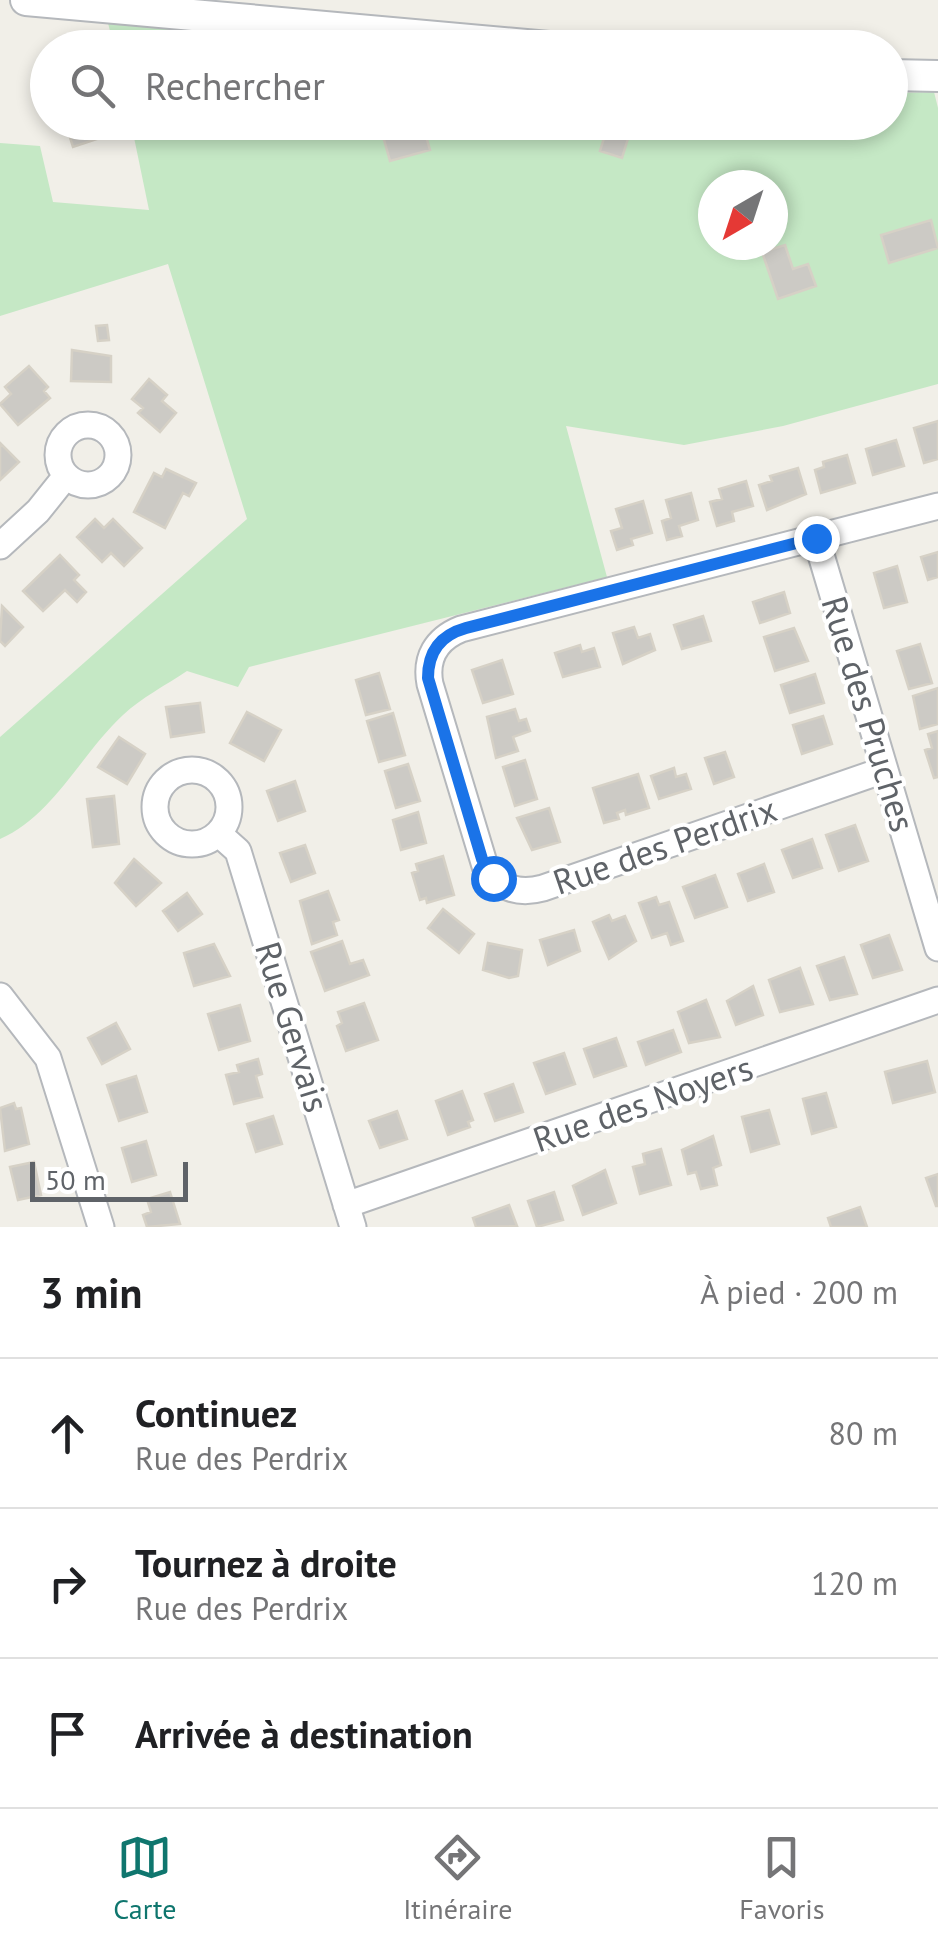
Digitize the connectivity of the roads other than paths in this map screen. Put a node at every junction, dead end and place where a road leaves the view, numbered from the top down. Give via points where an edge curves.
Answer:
1 (26, 0) edge
2 (360, 30) edge
3 (908, 75) edge
4 (938, 76) edge
5 (66, 476) dead end
6 (938, 506) edge
7 (816, 538) junction
8 (0, 546) edge
9 (884, 770) junction
10 (219, 834) dead end
11 (938, 948) edge
12 (0, 996) edge
13 (938, 1000) edge
14 (350, 1216) edge
15 (101, 1227) edge

1 - 2 street
3 - 4 street
5 - 8 street
6 - 7 street, Rue des Perdrix
7 - 9 street, Rue des Pruches
7 - 9 street, Rue des Perdrix via 454,632 428,663 435,702 485,866 498,883 519,891
9 - 11 street, Rue des Pruches
10 - 14 street, Rue Gervais via 238,851
12 - 15 street via 48,1058
13 - 14 street, Rue des Noyers

